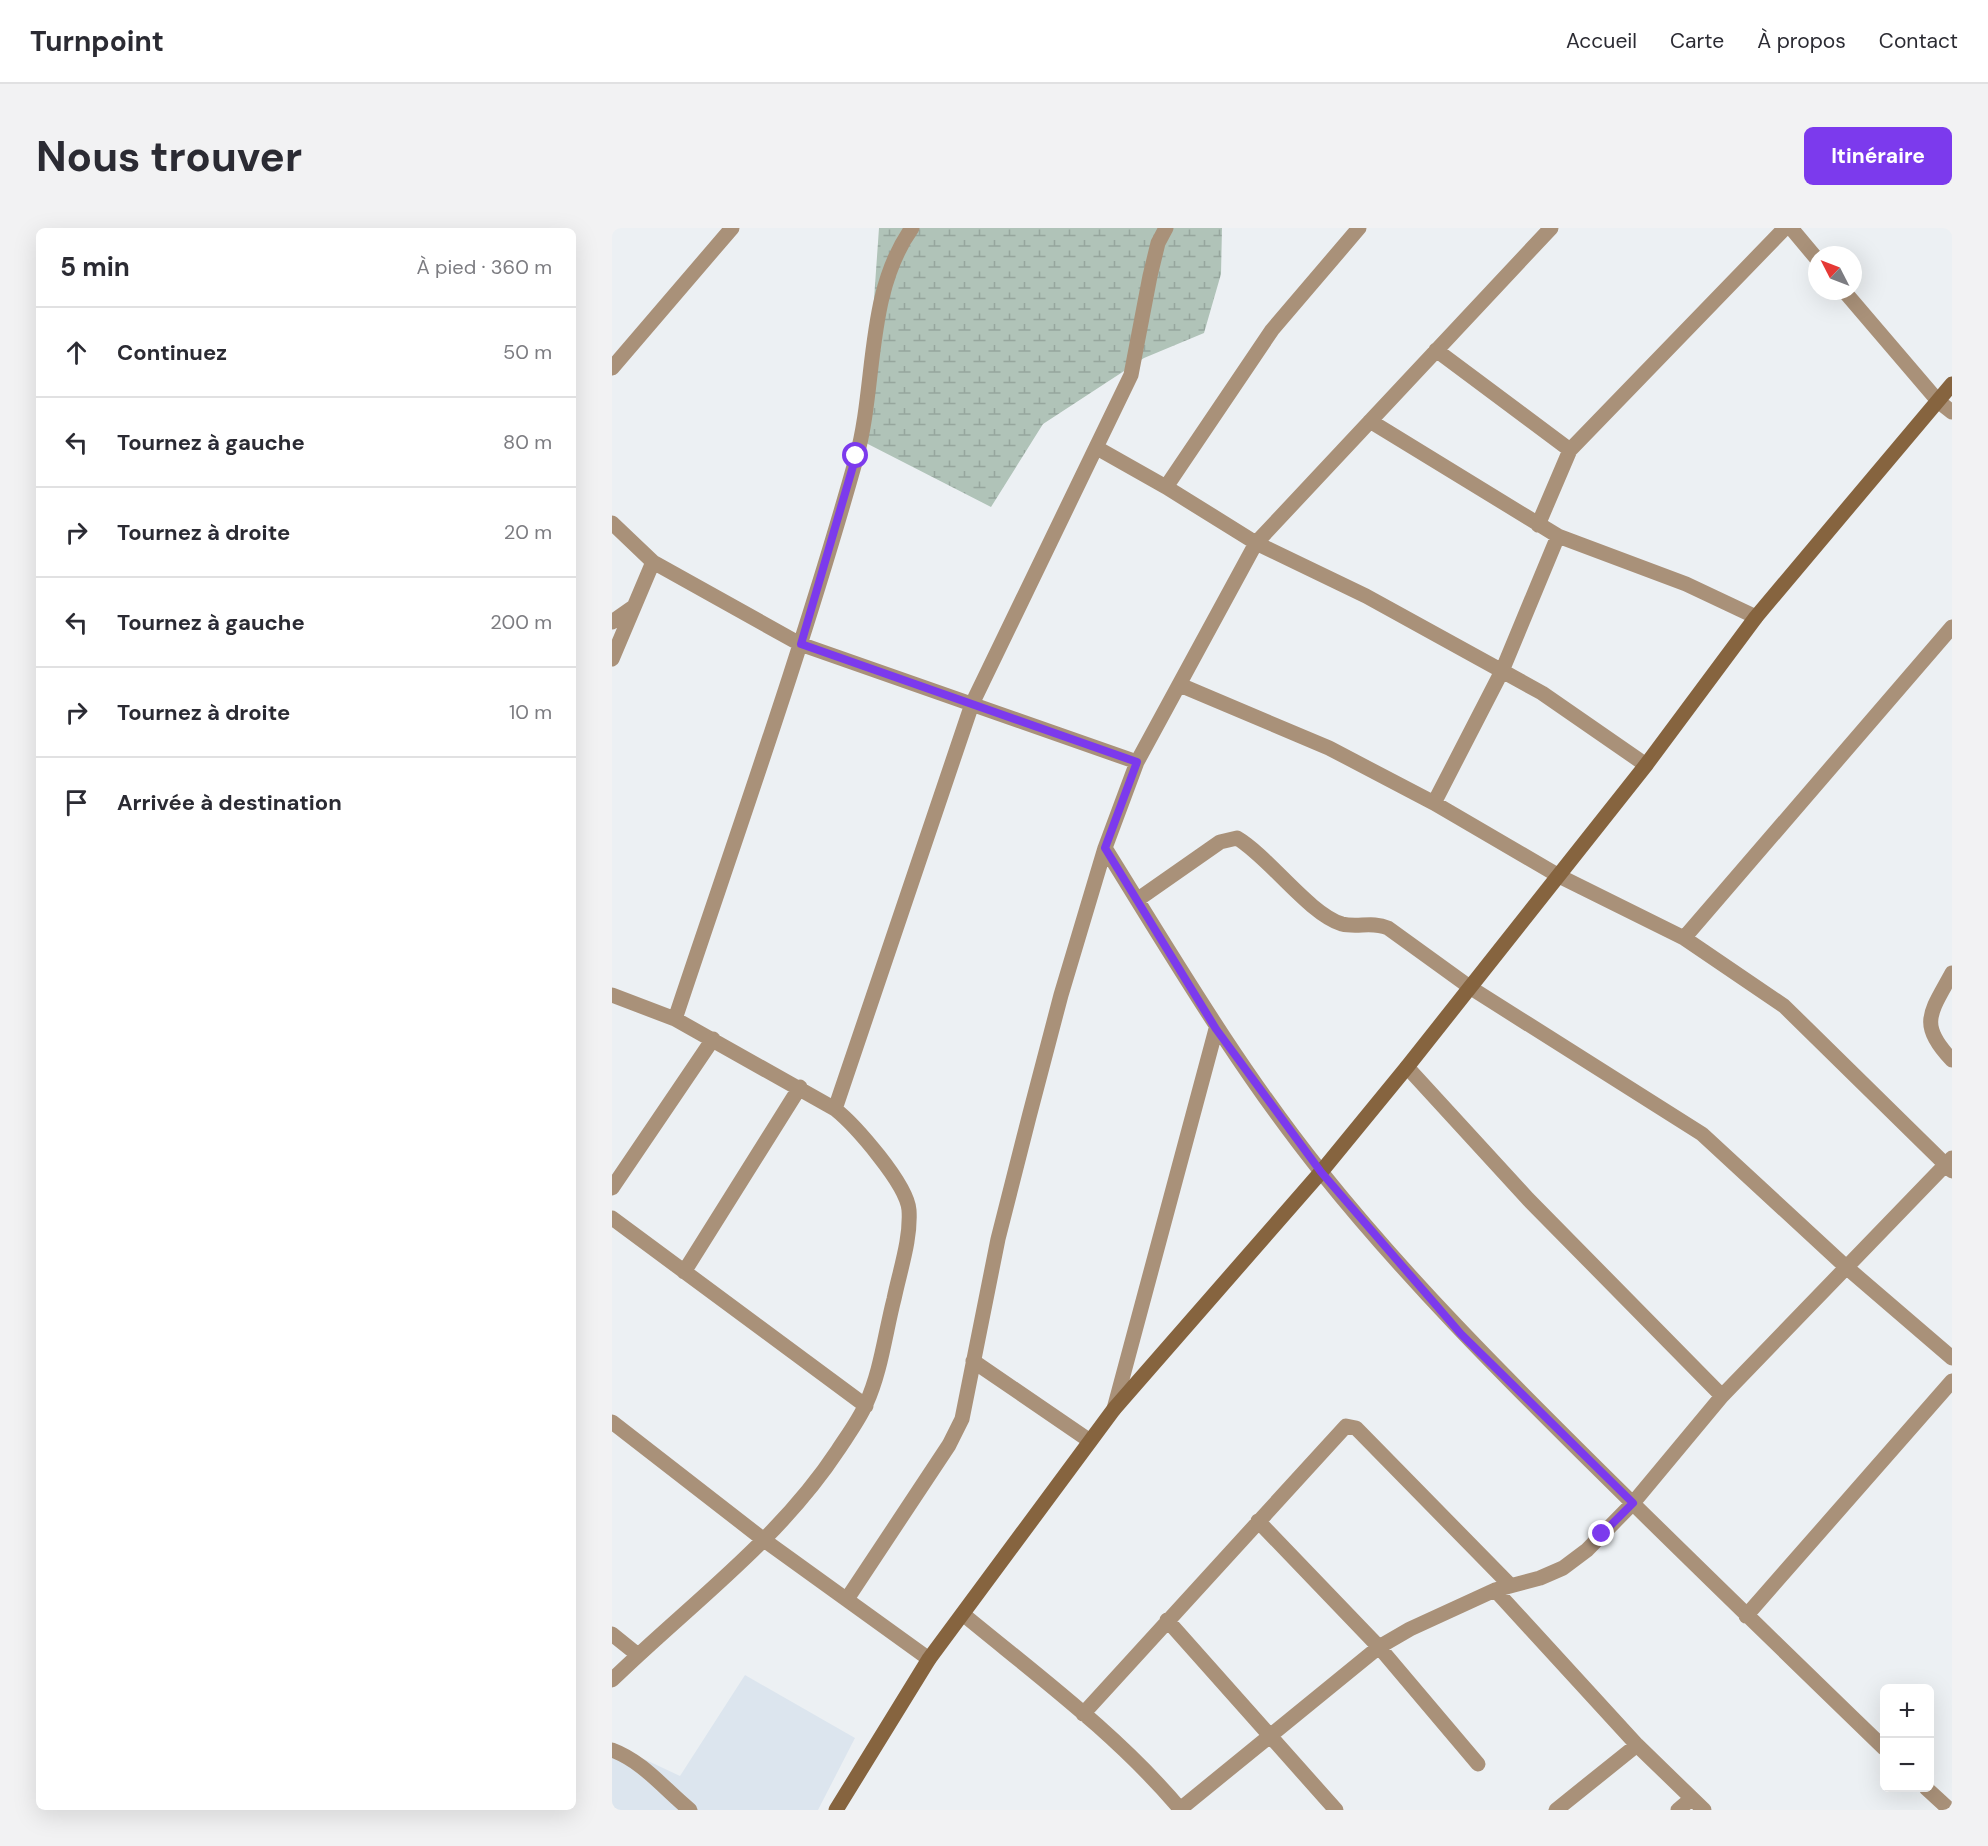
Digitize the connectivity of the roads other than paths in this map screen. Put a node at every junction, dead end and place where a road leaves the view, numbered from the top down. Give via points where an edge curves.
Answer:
1 (732, 228) edge
2 (912, 228) edge
3 (1166, 228) edge
4 (1359, 228) edge
5 (1551, 228) edge
6 (1785, 228) edge
7 (1791, 228) edge
8 (1808, 248) edge
9 (1853, 300) edge
10 (1436, 350) junction
11 (612, 368) edge
12 (1952, 384) edge
13 (1938, 400) junction
14 (1952, 412) edge
15 (1370, 421) junction
16 (1097, 448) junction
17 (1570, 450) junction
18 (1166, 487) junction
19 (612, 523) edge
20 (1538, 525) junction
21 (1558, 536) junction
22 (1256, 543) junction
23 (652, 562) junction
24 (632, 608) junction
25 (1756, 617) junction
26 (612, 622) edge
27 (1952, 627) edge
28 (801, 644) junction
29 (612, 659) edge
30 (1502, 671) junction
31 (1180, 685) junction
32 (972, 705) junction
33 (1137, 762) junction
34 (1646, 765) junction
35 (1434, 803) junction
36 (1105, 848) junction
37 (1559, 876) junction
38 (1137, 900) junction
39 (1684, 938) junction
40 (1952, 973) edge
41 (1471, 988) junction
42 (612, 995) edge
43 (675, 1019) junction
44 (1216, 1029) junction
45 (713, 1039) junction
46 (1952, 1060) edge
47 (1407, 1068) junction
48 (800, 1087) junction
49 (835, 1109) junction
50 (1950, 1165) edge
51 (1321, 1172) junction
52 (612, 1188) edge
53 (612, 1218) edge
54 (1845, 1266) junction
55 (684, 1272) junction
56 (1952, 1358) edge
57 (973, 1361) junction
58 (1952, 1381) edge
59 (1722, 1396) junction
60 (866, 1406) junction
61 (1114, 1408) junction
62 (612, 1422) edge
63 (1090, 1441) junction
64 (1633, 1503) junction
65 (1258, 1521) junction
66 (764, 1540) junction
67 (1511, 1586) junction
68 (1495, 1590) junction
69 (847, 1599) junction
70 (964, 1615) junction
71 (1746, 1616) junction
72 (1167, 1620) junction
73 (612, 1634) edge
74 (1379, 1647) junction
75 (638, 1654) junction
76 (929, 1659) junction
77 (612, 1680) edge
78 (1083, 1714) junction
79 (1270, 1734) junction
80 (1880, 1744) edge
81 (1637, 1745) junction
82 (612, 1750) edge
83 (1478, 1764) dead end
84 (1930, 1792) edge
85 (1691, 1799) junction
86 (690, 1810) edge
87 (836, 1810) edge
88 (1180, 1810) edge
89 (1336, 1810) edge
90 (1556, 1810) edge
91 (1678, 1810) edge
92 (1704, 1810) edge
93 (1950, 1810) edge

1 - 11 street
2 - 28 street via 885,280 866,413
3 - 16 street via 1150,276 1131,375
4 - 18 street via 1272,330
5 - 10 street
6 - 17 street
7 - 8 street
9 - 13 street
10 - 15 street
10 - 17 street
12 - 13 street
13 - 14 street
13 - 25 street
15 - 20 street
15 - 22 street
16 - 18 street
16 - 32 street
17 - 20 street
18 - 22 street
19 - 23 street
20 - 21 street
21 - 25 street via 1686,584
21 - 30 street
22 - 30 street via 1366,596
22 - 31 street
23 - 24 street
23 - 28 street
24 - 26 street
24 - 29 street
25 - 34 street
27 - 39 street
28 - 32 street
28 - 43 street
30 - 34 street via 1542,693
30 - 35 street
31 - 33 street
31 - 35 street via 1319,744
32 - 33 street
32 - 49 street
33 - 36 street
34 - 37 street
35 - 37 street
36 - 38 street
36 - 57 street via 1029,1117
37 - 39 street
37 - 41 street
38 - 41 street via 1220,842 1237,838 1341,924 1378,923
38 - 44 street
39 - 50 street via 1784,1006
40 - 46 street via 1932,1010 1929,1027 1936,1044
41 - 47 street
41 - 54 street via 1702,1134
42 - 43 street
43 - 45 street
44 - 51 street
44 - 61 street
45 - 48 street
45 - 52 street
47 - 51 street
47 - 59 street via 1528,1199
48 - 49 street
48 - 55 street
49 - 60 street via 878,1153 909,1207 909,1232 878,1373
50 - 54 street
51 - 61 street
51 - 64 street via 1461,1334
53 - 55 street
54 - 56 street
54 - 59 street
55 - 60 street
57 - 63 street
57 - 69 street via 962,1419 950,1445
58 - 71 street
59 - 64 street
60 - 66 street via 800,1503
61 - 63 street
62 - 66 street
63 - 70 street
64 - 67 street via 1587,1550 1563,1568
64 - 71 street
65 - 67 street via 1337,1433 1346,1426 1356,1428
65 - 72 street
65 - 74 street
66 - 69 street
66 - 75 street
67 - 68 street
68 - 74 street
68 - 81 street
69 - 76 street
70 - 76 street
70 - 78 street
71 - 80 street
72 - 78 street
72 - 79 street
73 - 75 street
74 - 79 street
74 - 83 street
75 - 77 street
76 - 87 street
78 - 88 street via 1158,1784
79 - 88 street
79 - 89 street
81 - 85 street
81 - 90 street
82 - 86 street via 646,1769
84 - 93 street
85 - 91 street
85 - 92 street

